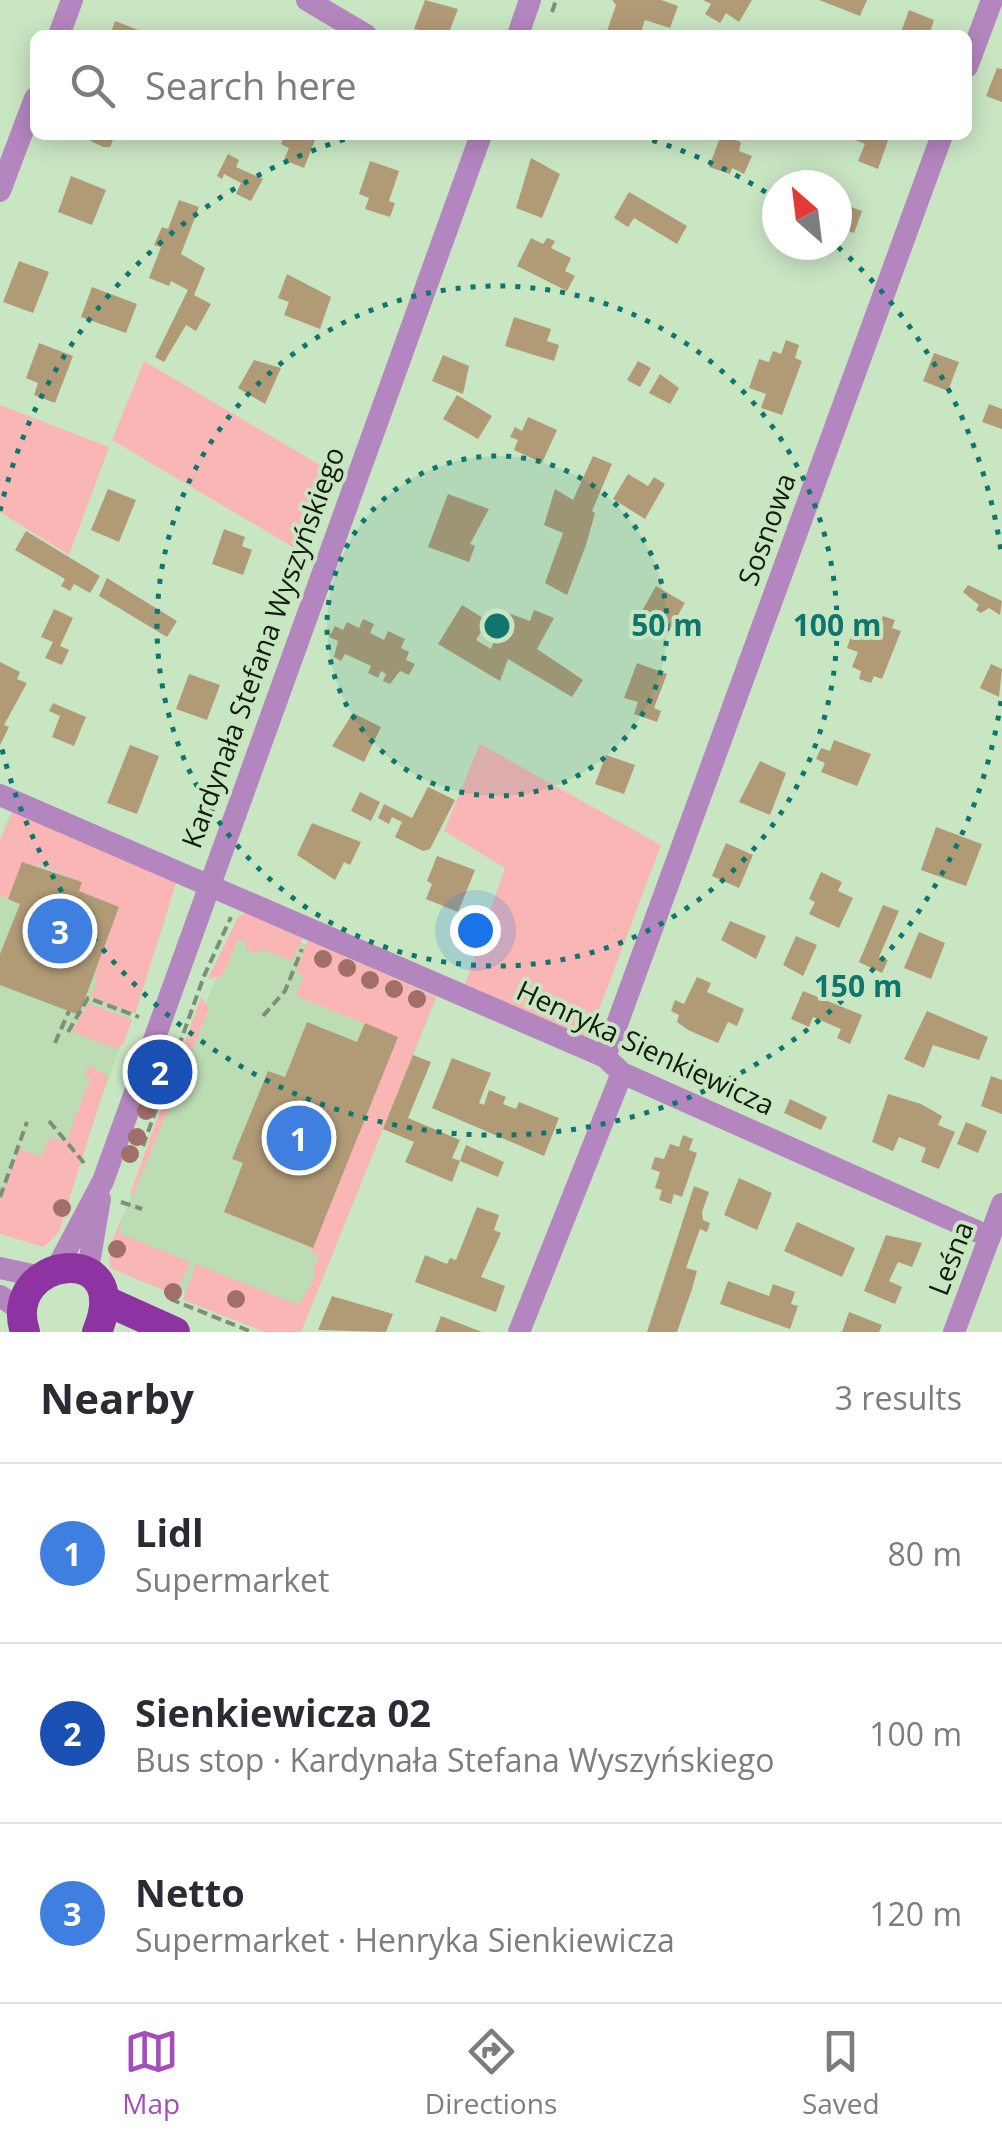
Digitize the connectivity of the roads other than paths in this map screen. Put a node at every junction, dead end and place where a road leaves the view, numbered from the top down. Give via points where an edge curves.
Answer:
1 (72, 0) edge
2 (307, 0) edge
3 (530, 0) edge
4 (992, 0) edge
5 (61, 30) edge
6 (358, 30) edge
7 (520, 30) edge
8 (972, 54) edge
9 (30, 108) edge
10 (479, 140) edge
11 (940, 140) edge
12 (7, 154) edge
13 (0, 192) edge
14 (0, 795) edge
15 (206, 886) junction
16 (614, 1065) junction
17 (1002, 1204) edge
18 (990, 1236) junction
19 (979, 1266) junction
20 (0, 1268) edge
21 (1002, 1274) edge
22 (71, 1279) junction
23 (14, 1312) edge
24 (97, 1332) edge
25 (175, 1332) edge
26 (519, 1332) edge
27 (954, 1332) edge

1 - 5 street
2 - 6 street
3 - 7 street
4 - 8 street
9 - 12 street
10 - 15 street, Kardynała Stefana Wyszyńskiego
11 - 16 street, Sosnowa
12 - 13 street
14 - 15 street, Henryka Sienkiewicza
15 - 16 street, Henryka Sienkiewicza
15 - 22 street, Kardynała Stefana Wyszyńskiego
16 - 18 street, Henryka Sienkiewicza
16 - 26 street, Sosnowa
17 - 18 street, Leśna
18 - 19 street, Leśna
19 - 21 street
19 - 27 street, Leśna
20 - 22 street
22 - 23 main road via 22,1290
22 - 24 main road
22 - 25 main road

